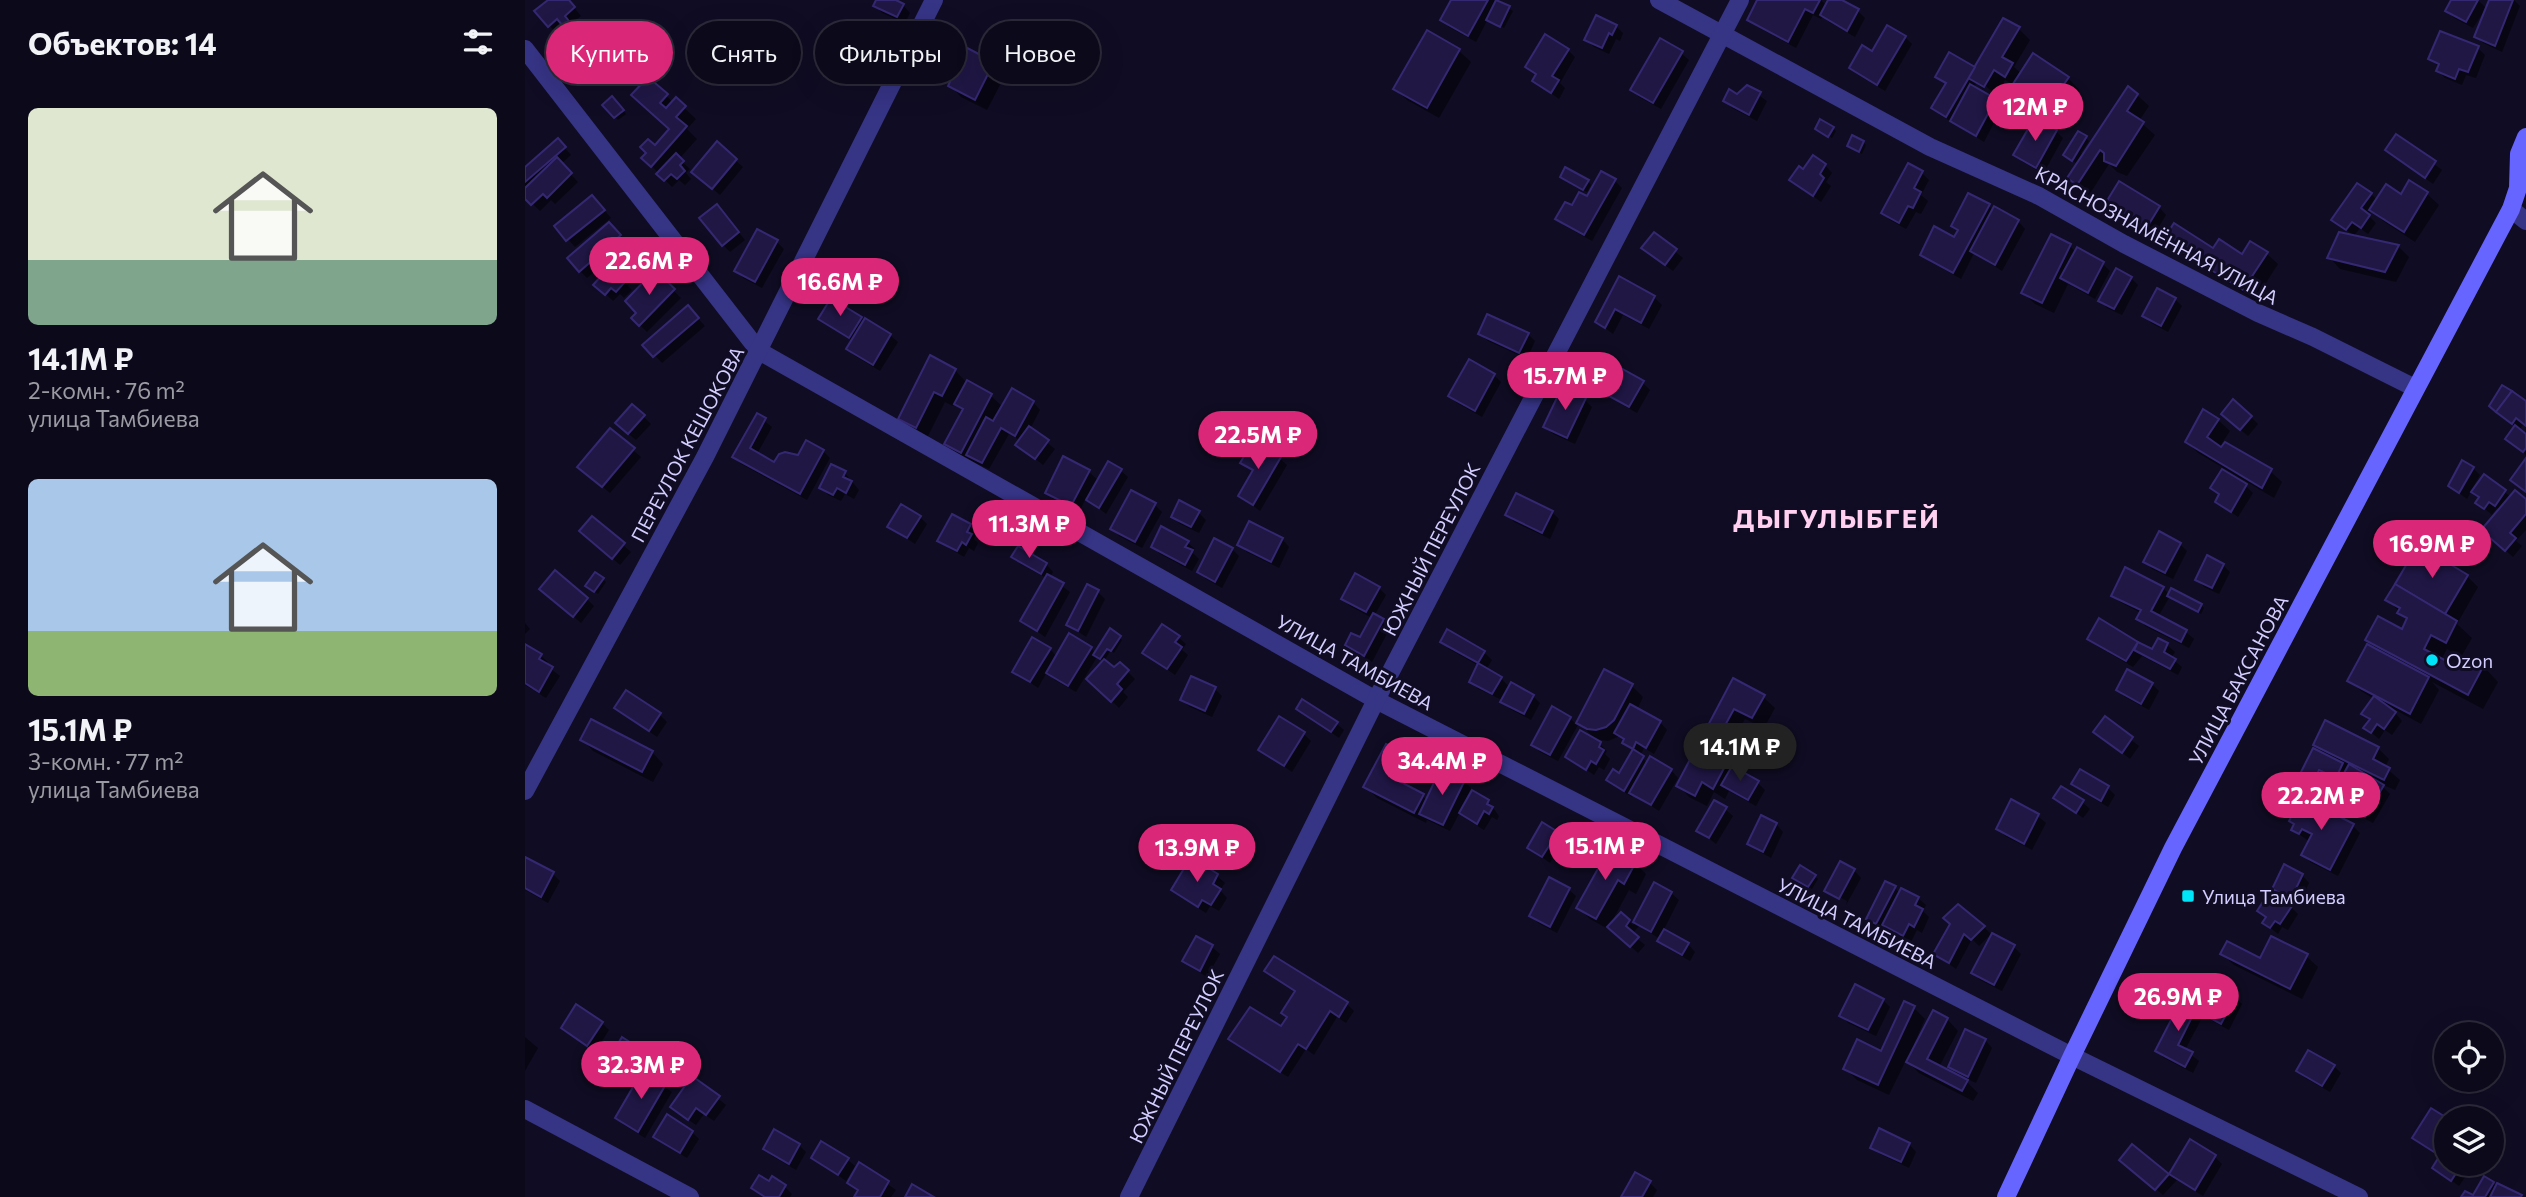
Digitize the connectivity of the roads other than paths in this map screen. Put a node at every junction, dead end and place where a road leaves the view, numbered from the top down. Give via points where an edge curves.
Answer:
1 (934, 0) edge
2 (1659, 0) edge
3 (1740, 0) edge
4 (1723, 33) junction
5 (525, 49) edge
6 (2526, 137) edge
7 (2522, 186) edge
8 (2511, 209) junction
9 (2526, 221) edge
10 (759, 351) junction
11 (2415, 388) junction
12 (1376, 700) junction
13 (525, 791) edge
14 (2072, 1056) junction
15 (525, 1109) edge
16 (690, 1197) edge
17 (1129, 1197) edge
18 (2006, 1197) edge
19 (2359, 1197) edge

1 - 10 street, ПЕРЕУЛОК КЕШОКОВА
2 - 4 street, КРАСНОЗНАМЁННАЯ УЛИЦА
3 - 4 street, ЮЖНЫЙ ПЕРЕУЛОК
4 - 11 street, КРАСНОЗНАМЁННАЯ УЛИЦА via 1930,147 2039,196 2258,313
4 - 12 street, ЮЖНЫЙ ПЕРЕУЛОК
5 - 10 street, УЛИЦА ТАМБИЕВА
6 - 7 main road, УЛИЦА БАКСАНОВА via 2519,154
7 - 8 main road, УЛИЦА БАКСАНОВА
8 - 9 street
8 - 11 main road, УЛИЦА БАКСАНОВА
10 - 12 street, УЛИЦА ТАМБИЕВА
10 - 13 street, ПЕРЕУЛОК КЕШОКОВА
11 - 14 main road, УЛИЦА БАКСАНОВА via 2173,848
12 - 14 street, УЛИЦА ТАМБИЕВА
12 - 17 street, ЮЖНЫЙ ПЕРЕУЛОК
14 - 18 main road, УЛИЦА БАКСАНОВА
14 - 19 street, УЛИЦА ТАМБИЕВА
15 - 16 street

